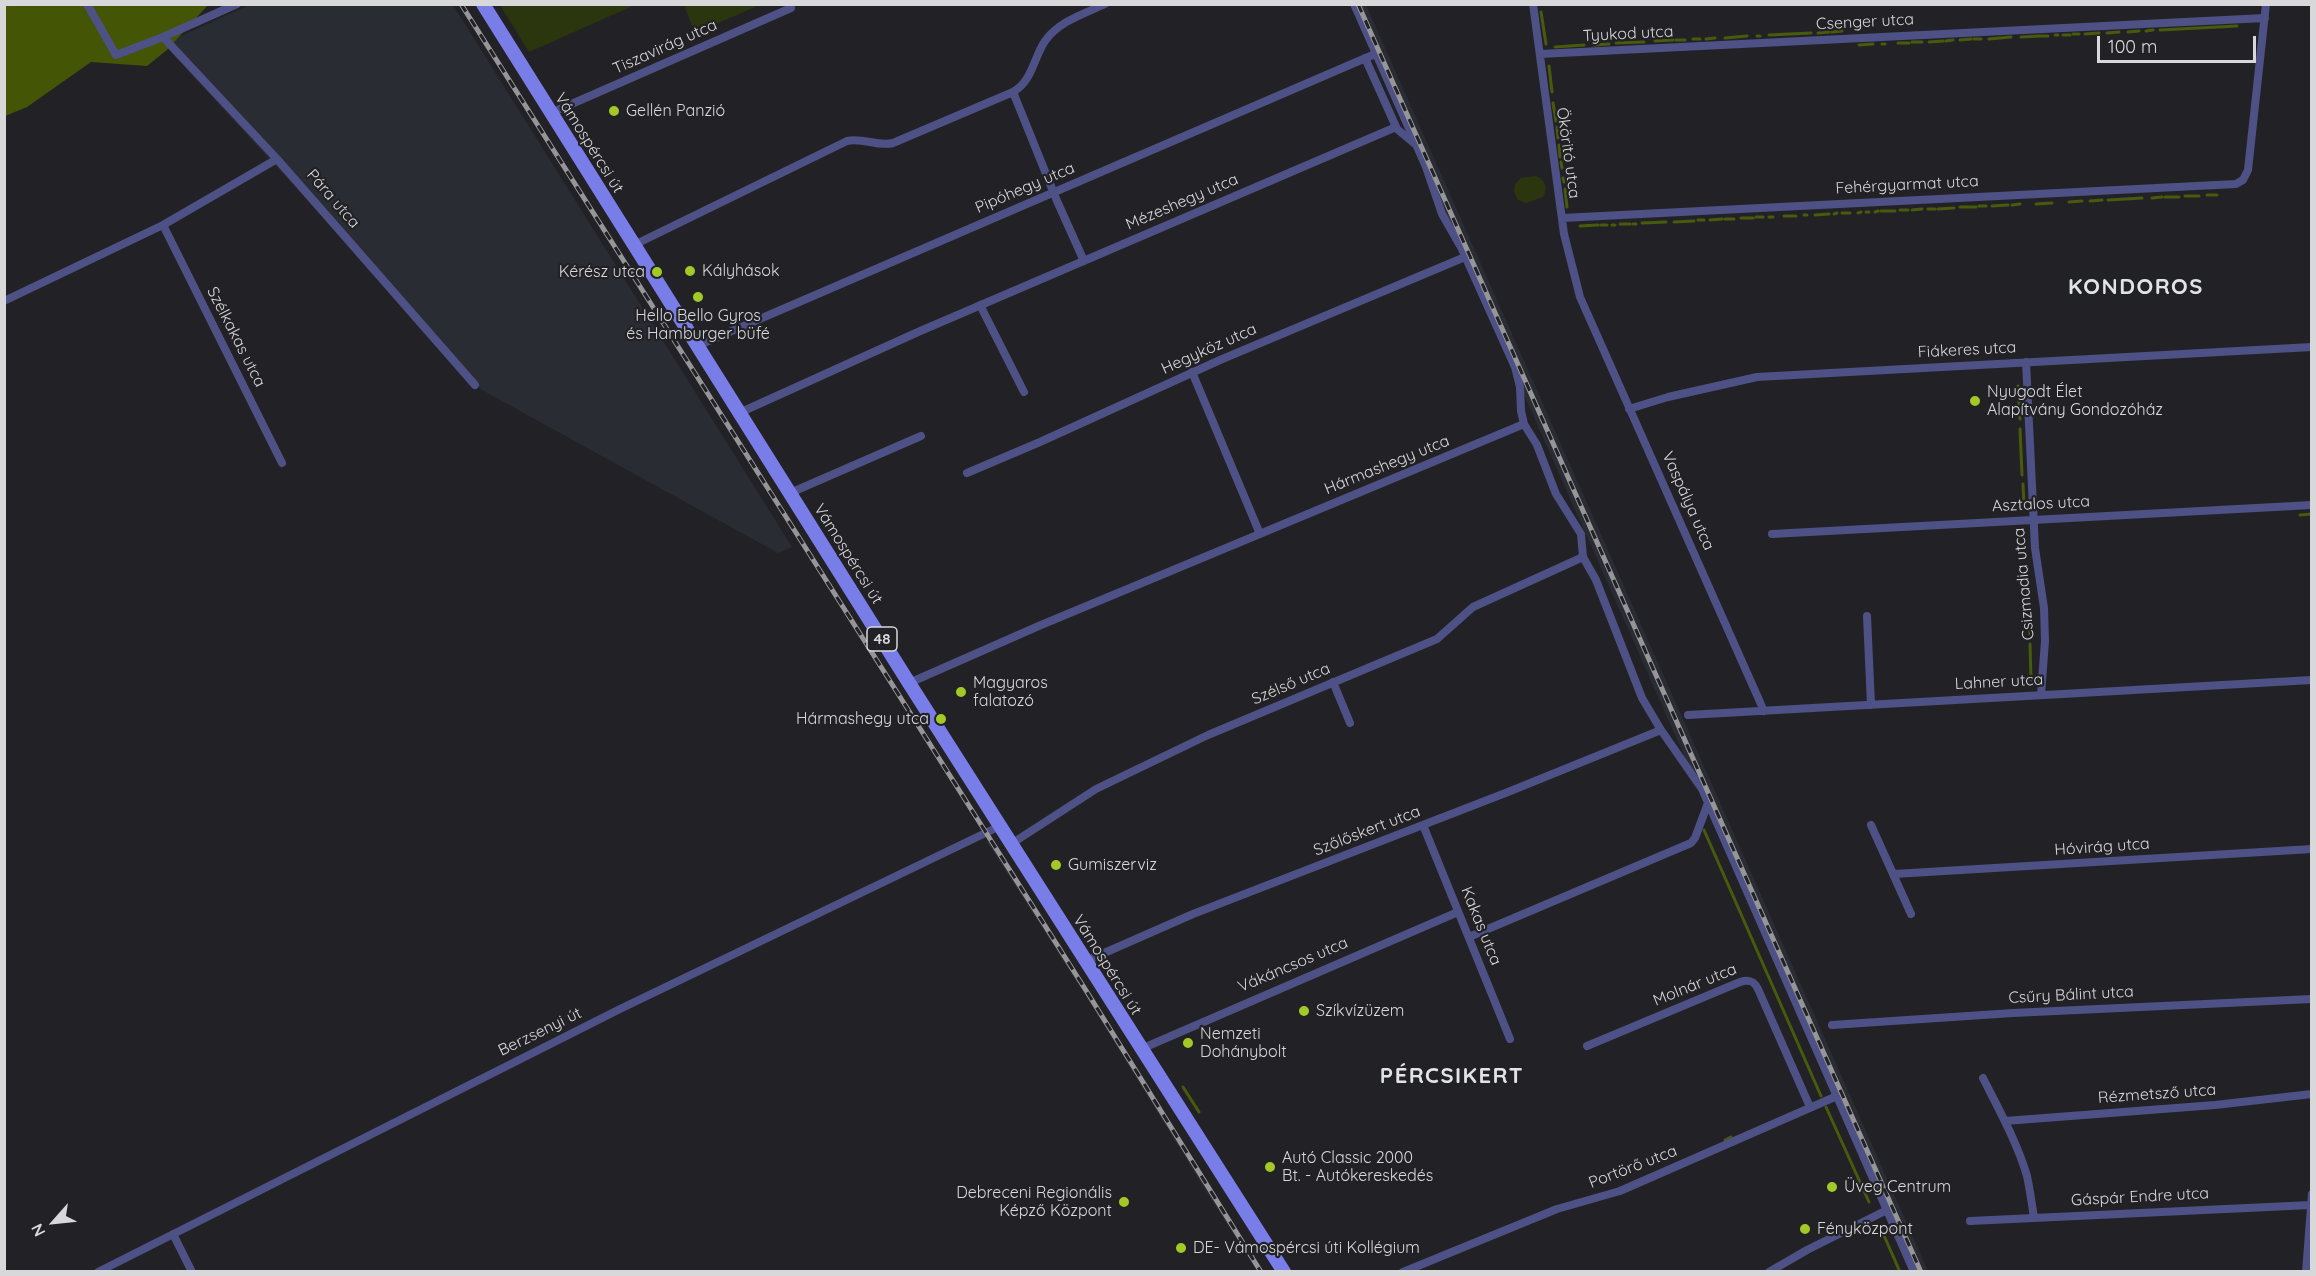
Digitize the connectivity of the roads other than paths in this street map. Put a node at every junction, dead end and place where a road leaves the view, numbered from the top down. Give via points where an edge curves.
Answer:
1 (87, 4) edge
2 (237, 4) edge
3 (483, 4) edge
4 (1105, 4) edge
5 (1354, 4) edge
6 (1533, 4) edge
7 (2266, 4) edge
8 (791, 8) dead end
9 (2265, 18) junction
10 (163, 38) junction
11 (1719, 44) joint
12 (1375, 54) junction
13 (1540, 54) junction
14 (1365, 58) junction
15 (1013, 92) junction
16 (551, 114) junction
17 (1396, 127) junction
18 (1416, 145) junction
19 (277, 159) junction
20 (1054, 193) junction
21 (1562, 218) junction
22 (164, 225) junction
23 (634, 245) junction
24 (1465, 257) junction
25 (1084, 261) junction
26 (4, 302) edge
27 (1583, 303) joint
28 (980, 305) junction
29 (697, 346) junction
30 (2312, 347) edge
31 (2026, 362) junction
32 (1192, 372) junction
33 (475, 385) dead end
34 (1024, 392) dead end
35 (1629, 409) junction
36 (739, 413) junction
37 (1524, 424) junction
38 (921, 436) dead end
39 (282, 463) dead end
40 (967, 473) dead end
41 (790, 493) junction
42 (2312, 505) edge
43 (2034, 519) junction
44 (1260, 534) junction
45 (1772, 534) dead end
46 (1583, 557) junction
47 (1867, 616) dead end
48 (2312, 680) edge
49 (1333, 682) junction
50 (909, 683) junction
51 (2041, 694) junction
52 (1871, 705) junction
53 (1764, 711) junction
54 (1688, 715) dead end
55 (1350, 723) dead end
56 (1661, 730) junction
57 (1708, 803) junction
58 (1424, 825) junction
59 (1871, 825) dead end
60 (1000, 826) junction
61 (1011, 844) junction
62 (2312, 849) edge
63 (1894, 874) junction
64 (1458, 912) junction
65 (1911, 914) dead end
66 (1469, 937) junction
67 (1086, 962) junction
68 (2312, 999) edge
69 (1832, 1024) dead end
70 (1510, 1039) dead end
71 (1587, 1046) dead end
72 (1141, 1049) junction
73 (1983, 1078) dead end
74 (2312, 1094) edge
75 (1837, 1096) junction
76 (1810, 1107) junction
77 (2005, 1121) junction
78 (2312, 1194) edge
79 (2311, 1205) edge
80 (1887, 1210) junction
81 (2034, 1218) junction
82 (1970, 1221) dead end
83 (173, 1234) junction
84 (2306, 1271) edge
85 (2312, 1271) edge
86 (98, 1272) edge
87 (192, 1272) edge
88 (1284, 1272) edge
89 (1403, 1272) edge
90 (1769, 1272) edge
91 (1914, 1272) edge

1 - 10 street via 116,55
2 - 10 street
3 - 16 main road, Vámospércsi út / 48
4 - 15 street via 1057,28 1043,45 1028,78
5 - 12 street
6 - 13 street, Ököritó utca
7 - 9 street
8 - 16 street, Tiszavirág utca
9 - 11 street, Csenger utca
9 - 21 street, Fehérgyarmat utca via 2248,173 2241,182 2231,185
10 - 19 street, Pára utca
11 - 13 street, Tyukod utca
12 - 14 street, Pipóhegy utca
12 - 18 street
13 - 21 street, Ököritó utca
14 - 17 street
14 - 20 street, Pipóhegy utca
15 - 20 street
15 - 23 street via 892,143 847,141
16 - 23 main road, Vámospércsi út / 48
17 - 18 street
17 - 25 street, Mézeshegy utca
18 - 24 street via 1442,214
19 - 22 street
19 - 33 street, Pára utca
20 - 25 street
20 - 29 street, Pipóhegy utca
21 - 27 street, Ököritó utca
22 - 26 street
22 - 39 street, Szélkakas utca
23 - 29 main road, Vámospércsi út / 48
24 - 32 street, Hegyköz utca
24 - 37 street via 1519,379
25 - 28 street, Mézeshegy utca
27 - 35 street, Vaspálya utca
28 - 34 street
28 - 36 street, Mézeshegy utca
29 - 36 main road, Vámospércsi út / 48
30 - 31 street, Fiákeres utca
31 - 35 street, Fiákeres utca via 1757,377
31 - 43 street, Csizmadia utca
32 - 40 street, Hegyköz utca
32 - 44 street
35 - 53 street, Vaspálya utca
36 - 41 main road, Vámospércsi út / 48
37 - 44 street, Hármashegy utca
37 - 46 street via 1556,495 1579,529
38 - 41 street
41 - 50 main road, Vámospércsi út / 48
42 - 43 street, Asztalos utca
43 - 45 street, Asztalos utca
43 - 51 street, Csizmadia utca via 2044,608
44 - 50 street, Hármashegy utca
46 - 49 street, Szélső utca via 1473,607 1437,639
46 - 56 street via 1596,580 1642,698
47 - 52 street
48 - 51 street, Lahner utca
49 - 55 street
49 - 61 street, Szélső utca via 1208,735 1092,791
50 - 60 main road, Vámospércsi út / 48
51 - 52 street, Lahner utca
52 - 53 street, Lahner utca
53 - 54 street, Lahner utca
56 - 57 street via 1695,777
56 - 58 street, Szőlőskert utca
57 - 66 street via 1691,843
57 - 75 street
58 - 64 street, Kakas utca
58 - 67 street, Szőlőskert utca via 1193,914
59 - 63 street
60 - 61 main road, Vámospércsi út / 48
60 - 83 street, Berzsenyi út via 609,1014
61 - 67 main road, Vámospércsi út / 48
62 - 63 street, Hóvirág utca
63 - 65 street
64 - 66 street, Kakas utca
64 - 72 street, Vákáncsos utca
66 - 70 street, Kakas utca
67 - 72 main road, Vámospércsi út / 48
68 - 69 street, Csűry Bálint utca
71 - 76 street, Molnár utca via 1749,980 1758,989
72 - 88 main road, Vámospércsi út / 48
73 - 77 street
74 - 77 street, Rézmetsző utca via 2215,1106
75 - 76 street, Portörő utca
75 - 80 street
76 - 89 street, Portörő utca via 1620,1191 1557,1209
77 - 81 street via 2025,1171
78 - 79 street
79 - 81 street, Gáspár Endre utca
79 - 84 street
80 - 90 street
80 - 91 street
81 - 82 street, Gáspár Endre utca
83 - 86 street, Berzsenyi út
83 - 87 street
84 - 85 street

